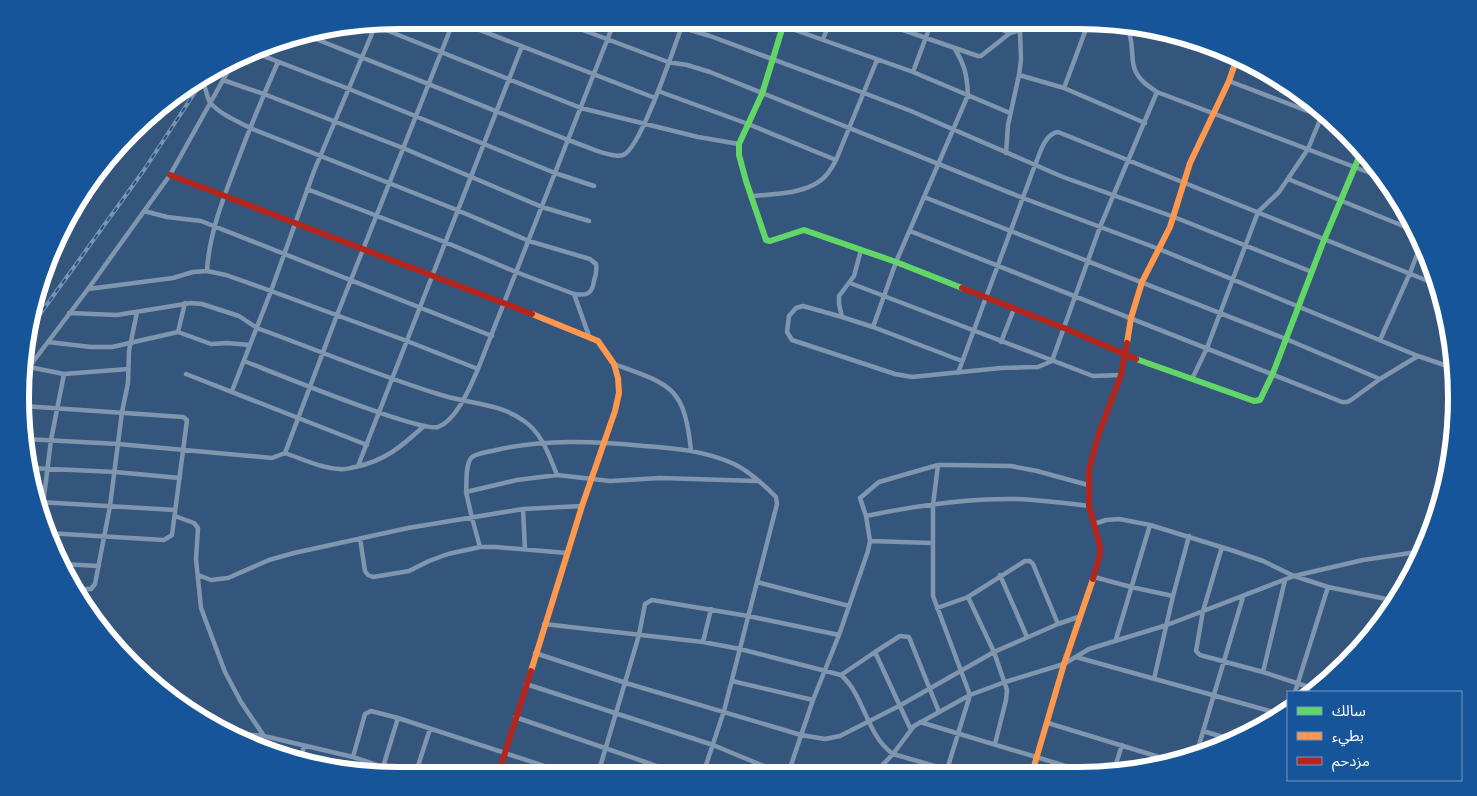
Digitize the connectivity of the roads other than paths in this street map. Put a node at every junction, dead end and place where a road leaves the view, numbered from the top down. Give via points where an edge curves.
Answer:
1 (450, 29) edge
2 (478, 29) edge
3 (580, 29) edge
4 (611, 29) edge
5 (681, 29) edge
6 (690, 29) edge
7 (782, 29) edge
8 (792, 29) edge
9 (827, 29) edge
10 (903, 29) edge
11 (929, 29) edge
12 (1000, 29) edge
13 (1086, 29) edge
14 (372, 30) edge
15 (385, 30) edge
16 (1020, 30) joint
17 (1128, 32) edge
18 (1010, 33) junction
19 (926, 37) junction
20 (315, 38) edge
21 (607, 39) junction
22 (823, 39) junction
23 (522, 46) junction
24 (955, 49) junction
25 (441, 53) junction
26 (261, 55) edge
27 (362, 57) junction
28 (773, 60) junction
29 (877, 60) junction
30 (278, 62) junction
31 (668, 62) junction
32 (1235, 64) edge
33 (228, 70) edge
34 (913, 72) junction
35 (594, 74) junction
36 (1019, 75) junction
37 (508, 79) junction
38 (223, 80) junction
39 (1229, 81) junction
40 (203, 85) edge
41 (428, 85) junction
42 (1064, 88) junction
43 (349, 89) junction
44 (658, 91) junction
45 (1157, 92) junction
46 (864, 93) junction
47 (264, 94) junction
48 (762, 94) junction
49 (968, 95) junction
50 (655, 98) junction
51 (210, 102) junction
52 (581, 108) junction
53 (495, 112) junction
54 (1214, 113) junction
55 (1313, 113) edge
56 (1010, 114) junction
57 (416, 116) junction
58 (1321, 119) edge
59 (335, 122) junction
60 (1145, 123) junction
61 (748, 124) junction
62 (643, 125) junction
63 (250, 128) junction
64 (849, 128) junction
65 (952, 130) junction
66 (568, 140) junction
67 (483, 144) junction
68 (739, 144) junction
69 (404, 148) junction
70 (1308, 149) junction
71 (1006, 153) junction
72 (320, 156) junction
73 (1359, 157) edge
74 (1129, 159) junction
75 (836, 160) junction
76 (938, 164) junction
77 (1035, 165) junction
78 (1354, 167) junction
79 (555, 173) junction
80 (170, 174) junction
81 (1373, 174) edge
82 (470, 176) junction
83 (1288, 179) junction
84 (1183, 182) junction
85 (389, 184) junction
86 (594, 186) dead end
87 (307, 190) junction
88 (225, 195) junction
89 (752, 196) junction
90 (1113, 196) junction
91 (924, 197) junction
92 (1023, 198) junction
93 (1341, 199) junction
94 (542, 207) junction
95 (457, 210) junction
96 (144, 211) junction
97 (1258, 212) junction
98 (376, 216) junction
99 (1174, 217) junction
100 (590, 221) dead end
101 (295, 223) junction
102 (214, 226) junction
103 (1100, 227) junction
104 (1406, 227) edge
105 (910, 231) junction
106 (1011, 231) junction
107 (529, 240) junction
108 (1324, 240) junction
109 (445, 242) junction
110 (1245, 246) junction
111 (363, 249) junction
112 (1159, 249) junction
113 (861, 250) junction
114 (1418, 252) edge
115 (284, 254) junction
116 (1088, 261) junction
117 (896, 262) junction
118 (997, 265) junction
119 (207, 271) junction
120 (516, 272) junction
121 (1312, 272) junction
122 (1410, 273) junction
123 (432, 276) junction
124 (1232, 279) junction
125 (351, 281) junction
126 (1430, 281) edge
127 (1142, 282) junction
128 (850, 283) junction
129 (88, 289) junction
130 (271, 290) junction
131 (574, 294) junction
132 (884, 296) junction
133 (1075, 297) junction
134 (985, 298) junction
135 (185, 303) junction
136 (504, 304) junction
137 (1299, 306) junction
138 (420, 308) junction
139 (1014, 309) junction
140 (137, 312) junction
141 (69, 313) junction
142 (1220, 314) junction
143 (337, 315) junction
144 (842, 317) junction
145 (1132, 318) junction
146 (257, 328) junction
147 (873, 328) junction
148 (1064, 328) junction
149 (973, 331) junction
150 (178, 332) junction
151 (492, 336) junction
152 (589, 336) junction
153 (1286, 339) junction
154 (1380, 340) junction
155 (407, 341) junction
156 (48, 342) junction
157 (1001, 342) junction
158 (132, 343) junction
159 (250, 345) junction
160 (1207, 348) junction
161 (323, 352) junction
162 (1125, 355) junction
163 (1418, 356) junction
164 (244, 361) junction
165 (962, 361) junction
166 (1052, 361) junction
167 (31, 364) edge
168 (614, 364) junction
169 (1446, 366) edge
170 (30, 369) edge
171 (128, 369) junction
172 (478, 369) junction
173 (958, 373) junction
174 (64, 374) junction
175 (186, 374) dead end
176 (1273, 374) junction
177 (1120, 375) junction
178 (393, 378) junction
179 (1192, 379) junction
180 (1380, 379) junction
181 (309, 387) junction
182 (232, 391) junction
183 (462, 401) junction
184 (29, 406) edge
185 (57, 408) junction
186 (122, 412) junction
187 (380, 412) junction
188 (298, 419) junction
189 (424, 426) junction
190 (31, 439) edge
191 (51, 440) junction
192 (543, 442) junction
193 (605, 442) junction
194 (118, 444) junction
195 (366, 445) junction
196 (183, 450) junction
197 (691, 450) junction
198 (285, 453) junction
199 (358, 466) junction
200 (938, 466) junction
201 (36, 468) edge
202 (48, 468) junction
203 (115, 472) junction
204 (557, 475) junction
205 (180, 478) junction
206 (591, 480) junction
207 (757, 481) junction
208 (1088, 485) junction
209 (466, 492) junction
210 (42, 497) edge
211 (43, 502) edge
212 (933, 505) junction
213 (110, 506) junction
214 (582, 506) junction
215 (1089, 506) junction
216 (523, 509) junction
217 (175, 513) junction
218 (866, 516) junction
219 (472, 518) junction
220 (1094, 524) junction
221 (1150, 525) junction
222 (55, 533) edge
223 (104, 536) junction
224 (1189, 536) junction
225 (360, 538) junction
226 (870, 541) junction
227 (933, 543) junction
228 (480, 547) junction
229 (1222, 547) junction
230 (525, 550) junction
231 (1414, 552) edge
232 (567, 553) junction
233 (69, 564) edge
234 (99, 566) junction
235 (198, 575) junction
236 (1000, 576) junction
237 (1294, 576) junction
238 (1094, 577) junction
239 (1285, 580) junction
240 (757, 582) junction
241 (1131, 587) junction
242 (1328, 587) junction
243 (82, 589) edge
244 (1173, 596) junction
245 (1243, 596) junction
246 (968, 597) junction
247 (1388, 599) edge
248 (849, 606) junction
249 (937, 608) junction
250 (711, 609) junction
251 (1203, 611) junction
252 (748, 616) junction
253 (1081, 616) junction
254 (544, 624) junction
255 (1058, 624) junction
256 (1167, 625) junction
257 (639, 635) junction
258 (839, 635) junction
259 (1027, 637) junction
260 (1116, 639) junction
261 (703, 642) junction
262 (740, 649) junction
263 (875, 652) junction
264 (994, 652) junction
265 (535, 654) junction
266 (1076, 657) junction
267 (1224, 662) junction
268 (1064, 664) junction
269 (824, 671) junction
270 (962, 671) junction
271 (1263, 672) junction
272 (842, 676) junction
273 (1154, 679) junction
274 (732, 681) junction
275 (1005, 682) junction
276 (626, 683) junction
277 (526, 684) junction
278 (1298, 684) junction
279 (930, 688) junction
280 (1308, 688) edge
281 (1295, 691) edge
282 (970, 695) junction
283 (1214, 696) junction
284 (813, 700) junction
285 (899, 706) junction
286 (724, 711) junction
287 (939, 712) junction
288 (1273, 712) edge
289 (615, 713) junction
290 (516, 717) junction
291 (398, 718) junction
292 (869, 722) junction
293 (920, 722) junction
294 (1048, 723) junction
295 (430, 729) junction
296 (911, 730) junction
297 (1203, 731) junction
298 (959, 734) junction
299 (247, 735) edge
300 (801, 735) junction
301 (264, 736) junction
302 (1224, 737) edge
303 (994, 744) junction
304 (713, 745) junction
305 (1122, 745) junction
306 (304, 747) junction
307 (605, 747) junction
308 (1198, 748) edge
309 (505, 752) junction
310 (893, 754) junction
311 (302, 755) edge
312 (353, 757) junction
313 (1037, 758) junction
314 (1162, 758) edge
315 (1116, 765) edge
316 (381, 766) edge
317 (383, 767) edge
318 (418, 767) edge
319 (500, 767) edge
320 (549, 767) edge
321 (600, 767) edge
322 (661, 767) edge
323 (705, 767) edge
324 (766, 767) edge
325 (790, 767) edge
326 (881, 767) edge
327 (932, 767) edge
328 (949, 767) edge
329 (1034, 767) edge
330 (1068, 767) edge

1 - 25 street
2 - 23 street
3 - 21 street
4 - 21 street
5 - 31 street
6 - 28 street
7 - 28 street
8 - 22 street
9 - 22 street
10 - 19 street
11 - 19 street
12 - 18 street
13 - 42 street
14 - 27 street
15 - 25 street
16 - 18 street
16 - 36 street
17 - 45 street via 1134,69 1143,83
18 - 24 street via 981,56
19 - 24 street
19 - 34 street
20 - 27 street
21 - 31 street
21 - 35 street
22 - 29 street
23 - 35 street
23 - 37 street
24 - 49 street via 964,64
25 - 37 street
25 - 41 street
26 - 30 street
27 - 41 street
27 - 43 street
28 - 46 street
28 - 48 street
29 - 34 street
29 - 46 street
30 - 43 street
30 - 47 street
31 - 44 street
31 - 48 street via 710,72
32 - 39 street
33 - 38 street
34 - 49 street
35 - 50 street
35 - 52 street
36 - 42 street
36 - 56 street
37 - 52 street
37 - 53 street
38 - 47 street
38 - 51 street
39 - 54 street
39 - 55 street
40 - 51 street
41 - 53 street
41 - 57 street
42 - 60 street
43 - 57 street
43 - 59 street
44 - 50 street
44 - 61 street
45 - 54 street
45 - 60 street
46 - 64 street
46 - 65 street
47 - 59 street
47 - 63 street
48 - 61 street
48 - 64 street
49 - 56 street
49 - 65 street
50 - 62 street
51 - 63 street
51 - 80 street
52 - 62 street
52 - 66 street
53 - 66 street
53 - 67 street
54 - 70 street
54 - 84 street
56 - 71 street
57 - 67 street
57 - 69 street
58 - 70 street
59 - 69 street
59 - 72 street
60 - 74 street
61 - 68 street
61 - 75 street
62 - 66 street via 628,152 621,156 612,156
62 - 68 street
63 - 72 street
63 - 88 street
64 - 75 street
64 - 76 street
65 - 71 street
65 - 76 street
66 - 79 street
67 - 79 street
67 - 82 street
68 - 89 street via 739,155
69 - 82 street
69 - 85 street
70 - 78 street
70 - 83 street
71 - 77 street
72 - 85 street
72 - 87 street
73 - 78 street
74 - 77 street via 1058,132 1047,138
74 - 84 street
74 - 90 street
75 - 89 street via 828,174 804,188
76 - 91 street
76 - 92 street
77 - 90 street
77 - 92 street
78 - 81 street
78 - 93 street
79 - 86 street
79 - 94 street
80 - 88 street
80 - 96 street
82 - 94 street
82 - 95 street
83 - 93 street
83 - 97 street
84 - 97 street
84 - 99 street
85 - 95 street
85 - 98 street
87 - 98 street
87 - 101 street
88 - 101 street
88 - 102 street
89 - 113 street via 766,240 804,230
90 - 99 street
90 - 103 street
91 - 105 street
91 - 106 street
92 - 103 street
92 - 106 street
93 - 104 street
93 - 108 street
94 - 100 street
94 - 107 street
95 - 107 street
95 - 109 street
96 - 102 street
96 - 129 street
97 - 108 street
97 - 110 street
98 - 109 street
98 - 111 street
99 - 110 street
99 - 112 street
101 - 111 street
101 - 115 street
102 - 115 street
102 - 119 street
103 - 112 street
103 - 116 street
105 - 117 street
105 - 118 street
106 - 116 street
106 - 118 street
107 - 120 street
107 - 131 street via 590,259 596,264 592,290 589,294
108 - 121 street
108 - 122 street
109 - 120 street
109 - 123 street
110 - 121 street
110 - 124 street
111 - 123 street
111 - 125 street
112 - 124 street
112 - 127 street
113 - 117 street
113 - 128 street
114 - 122 street
115 - 125 street
115 - 130 street
116 - 127 street
116 - 133 street
117 - 132 street
117 - 134 street
118 - 133 street
118 - 134 street
119 - 129 street
119 - 130 street
120 - 131 street
120 - 136 street
121 - 137 street
122 - 126 street
122 - 154 street
123 - 136 street
123 - 138 street
124 - 137 street
124 - 142 street
125 - 138 street
125 - 143 street
127 - 142 street
127 - 145 street
128 - 132 street
128 - 144 street via 839,296
129 - 141 street
130 - 143 street
130 - 146 street
131 - 152 street
132 - 147 street
132 - 149 street
133 - 145 street
133 - 148 street
134 - 139 street
134 - 149 street
135 - 140 street
135 - 146 street via 202,304 239,316
135 - 150 street
136 - 151 street
136 - 152 street
137 - 153 street
137 - 154 street
138 - 151 street
138 - 155 street
139 - 148 street
139 - 157 street
140 - 141 street via 117,315
140 - 158 street
141 - 156 street
142 - 153 street
142 - 160 street
143 - 155 street
143 - 161 street
144 - 147 street
144 - 173 street via 804,306 796,308 789,316 787,332 792,340 903,376
145 - 160 street
145 - 162 street
146 - 159 street
146 - 161 street
147 - 165 street
148 - 162 street
148 - 166 street
149 - 157 street
149 - 165 street
150 - 158 street
150 - 159 street via 211,344
151 - 172 street
152 - 168 street via 598,341
153 - 176 street
153 - 180 street
154 - 163 street
155 - 172 street
155 - 178 street
156 - 158 street via 91,347
156 - 167 street
157 - 166 street
158 - 171 street
159 - 164 street
160 - 176 street
160 - 179 street
161 - 178 street
161 - 181 street
162 - 177 street
162 - 179 street
163 - 169 street
163 - 180 street
164 - 181 street
164 - 182 street
165 - 173 street
166 - 173 street via 1038,367
166 - 177 street via 1093,376
168 - 193 street via 619,393
168 - 197 street via 667,386 674,393 689,428
170 - 174 street
171 - 174 street
171 - 186 street
172 - 183 street
174 - 185 street
175 - 182 street
176 - 179 street via 1257,401
176 - 180 street via 1347,402
177 - 208 street via 1098,433
178 - 183 street
178 - 187 street
181 - 187 street
181 - 188 street
182 - 188 street
183 - 189 street via 445,423 433,428
183 - 192 street via 488,404 517,416 527,422
184 - 185 street
185 - 186 street
185 - 191 street
186 - 194 street
186 - 196 street via 186,418
187 - 189 street
187 - 195 street
188 - 195 street
188 - 198 street
189 - 199 street via 385,457
190 - 191 street
191 - 194 street
191 - 202 street
192 - 193 street
192 - 204 street
192 - 209 street via 476,455 468,465
193 - 197 street
193 - 206 street
194 - 196 street
194 - 203 street
195 - 199 street
196 - 198 street via 272,458
196 - 205 street
197 - 207 street via 734,464
198 - 199 street via 342,470
200 - 208 street via 1012,466
200 - 212 street
200 - 218 street via 879,482 860,498
201 - 202 street
202 - 203 street
202 - 210 street
203 - 205 street
203 - 213 street
204 - 206 street
204 - 209 street
205 - 217 street
206 - 207 street
206 - 214 street
207 - 240 street via 776,497 777,504
208 - 215 street
209 - 219 street
211 - 213 street
212 - 215 street via 1018,499
212 - 218 street
212 - 227 street
213 - 217 street
213 - 223 street
214 - 216 street
214 - 232 street
215 - 220 street
216 - 219 street
216 - 230 street
217 - 223 street via 172,535 164,540
217 - 235 street via 198,528
218 - 226 street
219 - 225 street
219 - 228 street
220 - 221 street via 1119,519
220 - 238 street via 1100,554
221 - 224 street
221 - 241 street
222 - 223 street
223 - 234 street
224 - 229 street
224 - 244 street
225 - 228 street via 365,571 373,577 409,571 448,554
225 - 235 street via 278,557 228,578 211,580
226 - 227 street
226 - 248 street
227 - 249 street via 932,590
228 - 230 street
229 - 237 street
229 - 251 street
230 - 232 street
231 - 237 street
232 - 254 street
233 - 234 street
234 - 243 street via 94,587
235 - 301 street via 201,608 216,652 233,687
236 - 246 street
236 - 255 street via 1030,561
236 - 259 street
237 - 239 street
237 - 242 street
238 - 241 street
238 - 253 street
239 - 245 street
239 - 271 street
240 - 248 street
240 - 252 street
241 - 244 street
241 - 260 street
242 - 247 street
242 - 278 street
244 - 256 street
245 - 251 street
245 - 267 street
246 - 249 street
246 - 264 street
248 - 258 street
249 - 270 street
250 - 252 street
250 - 257 street via 648,601
250 - 261 street
251 - 256 street
251 - 267 street via 1196,651
252 - 258 street
252 - 262 street
253 - 255 street
253 - 268 street
254 - 257 street
254 - 265 street
255 - 259 street
256 - 260 street
256 - 273 street
257 - 261 street
257 - 276 street
258 - 269 street
259 - 264 street
260 - 266 street
261 - 262 street
262 - 269 street
262 - 274 street
263 - 272 street
263 - 279 street via 900,636 909,637
263 - 285 street
264 - 270 street
264 - 275 street
265 - 276 street
265 - 277 street
266 - 268 street
266 - 273 street
267 - 271 street
267 - 283 street
268 - 275 street
268 - 294 street
269 - 272 street
269 - 284 street
270 - 279 street
270 - 282 street
271 - 278 street
272 - 292 street via 851,685
273 - 283 street
274 - 284 street
274 - 286 street
275 - 282 street
275 - 303 street via 1006,700
276 - 286 street
276 - 289 street
277 - 289 street
277 - 290 street
278 - 280 street
278 - 281 street
279 - 285 street
279 - 287 street
282 - 287 street
282 - 298 street
283 - 288 street
283 - 297 street
284 - 300 street
285 - 292 street
285 - 296 street
286 - 300 street
286 - 304 street
287 - 293 street
289 - 304 street
289 - 307 street
290 - 307 street
290 - 309 street
291 - 295 street
291 - 312 street via 371,711 365,714
291 - 317 street
292 - 300 street via 840,736 825,739
292 - 310 street via 886,750
293 - 296 street
293 - 298 street
294 - 305 street
294 - 313 street
295 - 309 street
295 - 318 street
296 - 310 street
297 - 302 street
297 - 308 street
298 - 303 street
298 - 328 street
299 - 301 street
300 - 325 street
301 - 306 street
303 - 313 street
304 - 323 street
304 - 324 street
305 - 314 street
305 - 315 street
306 - 311 street
306 - 312 street
307 - 321 street
307 - 322 street
309 - 319 street
309 - 320 street
310 - 326 street
310 - 327 street
312 - 316 street
313 - 329 street
313 - 330 street

